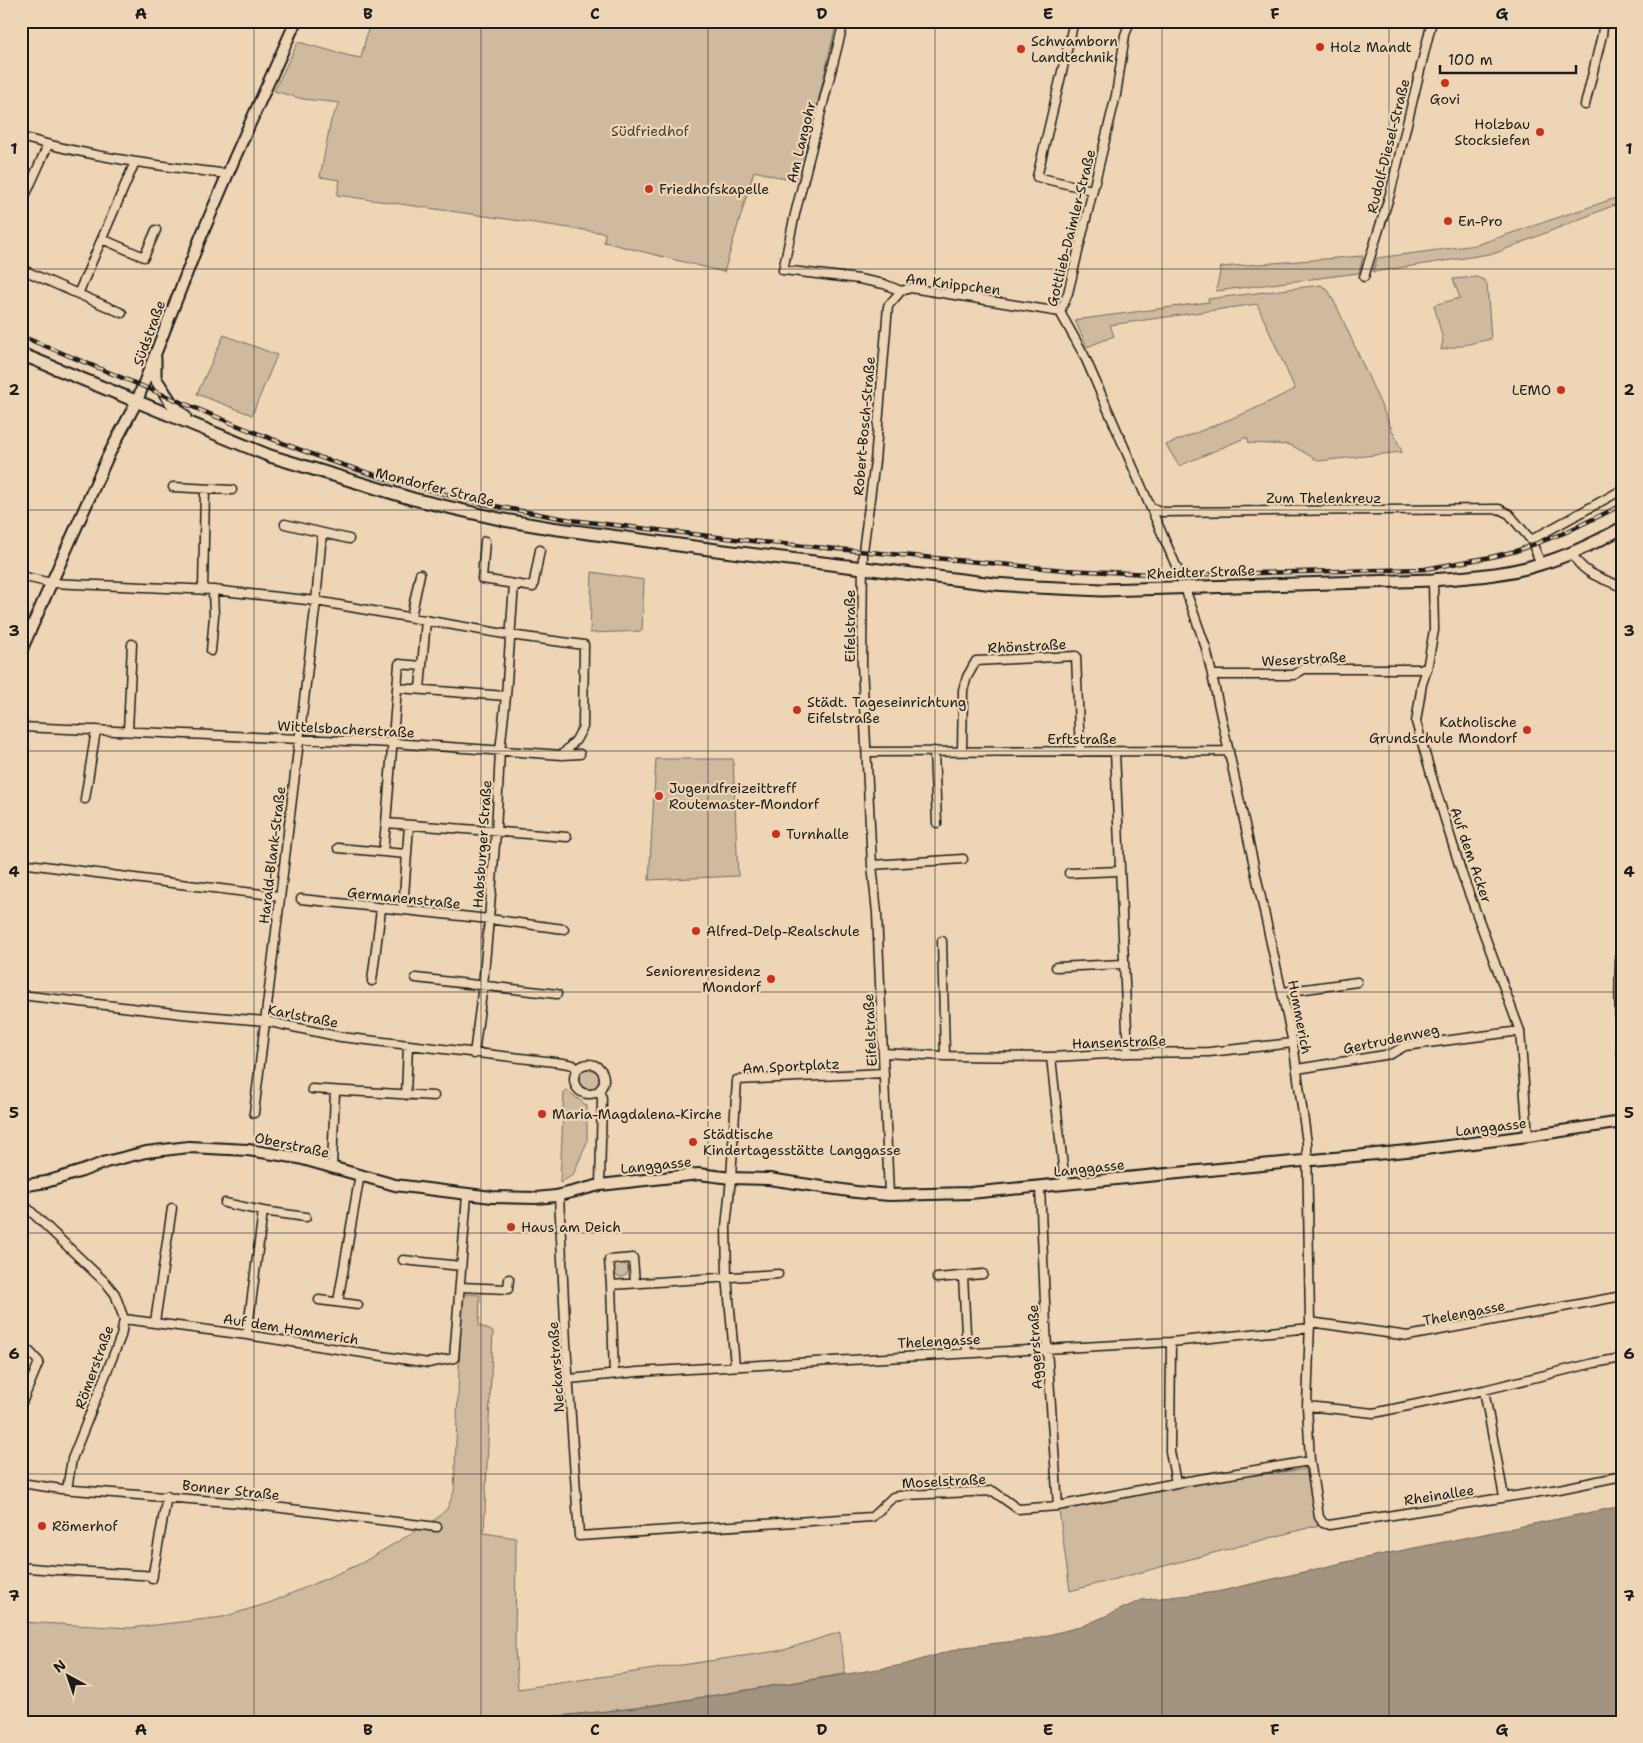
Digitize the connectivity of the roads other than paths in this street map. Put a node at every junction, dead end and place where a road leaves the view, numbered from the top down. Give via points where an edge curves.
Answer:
1 (296, 21) edge
2 (844, 21) edge
3 (1074, 21) edge
4 (1130, 21) edge
5 (1432, 21) edge
6 (1600, 21) edge
7 (1585, 105) dead end
8 (21, 137) edge
9 (48, 145) junction
10 (135, 162) junction
11 (228, 174) junction
12 (1092, 190) junction
13 (21, 205) edge
14 (156, 230) dead end
15 (102, 239) junction
16 (21, 270) edge
17 (783, 270) joint
18 (1364, 277) dead end
19 (901, 291) junction
20 (78, 294) junction
21 (1060, 312) junction
22 (122, 313) dead end
23 (21, 354) edge
24 (155, 358) junction
25 (138, 401) junction
26 (192, 423) junction
27 (173, 487) dead end
28 (205, 489) junction
29 (232, 490) dead end
30 (1622, 490) edge
31 (1151, 507) junction
32 (285, 524) dead end
33 (1622, 528) edge
34 (322, 533) junction
35 (348, 539) dead end
36 (1531, 540) junction
37 (485, 541) dead end
38 (540, 550) dead end
39 (1572, 553) junction
40 (1541, 564) junction
41 (862, 567) junction
42 (1177, 568) dead end
43 (420, 574) dead end
44 (21, 576) edge
45 (1433, 580) junction
46 (52, 583) junction
47 (514, 584) junction
48 (1622, 587) edge
49 (1187, 588) junction
50 (203, 590) junction
51 (213, 590) junction
52 (316, 601) junction
53 (1622, 607) edge
54 (1622, 612) edge
55 (412, 617) junction
56 (426, 620) junction
57 (510, 635) junction
58 (132, 644) dead end
59 (21, 651) edge
60 (211, 651) dead end
61 (422, 666) junction
62 (1427, 669) junction
63 (1212, 674) junction
64 (398, 688) junction
65 (420, 689) junction
66 (506, 696) junction
67 (21, 727) edge
68 (96, 730) junction
69 (128, 731) junction
70 (300, 739) junction
71 (393, 744) junction
72 (500, 751) junction
73 (934, 751) junction
74 (962, 751) junction
75 (1229, 751) junction
76 (868, 752) junction
77 (1080, 752) junction
78 (1115, 752) junction
79 (580, 754) dead end
80 (562, 755) junction
81 (85, 798) dead end
82 (386, 823) junction
83 (937, 823) dead end
84 (409, 825) junction
85 (496, 832) junction
86 (567, 837) dead end
87 (338, 848) dead end
88 (383, 852) junction
89 (406, 854) junction
90 (963, 859) dead end
91 (21, 863) edge
92 (872, 865) junction
93 (1120, 871) junction
94 (1068, 873) dead end
95 (279, 896) junction
96 (301, 899) dead end
97 (381, 909) junction
98 (403, 910) junction
99 (489, 919) junction
100 (1622, 925) edge
101 (564, 929) dead end
102 (942, 941) dead end
103 (1124, 964) junction
104 (1056, 967) dead end
105 (416, 978) dead end
106 (372, 981) dead end
107 (1357, 982) dead end
108 (483, 985) junction
109 (1283, 992) junction
110 (557, 994) dead end
111 (21, 995) edge
112 (264, 1021) junction
113 (1520, 1031) junction
114 (1293, 1043) junction
115 (408, 1045) junction
116 (883, 1052) junction
117 (1128, 1053) junction
118 (474, 1054) junction
119 (1622, 1054) edge
120 (945, 1056) junction
121 (1051, 1057) junction
122 (578, 1069) junction
123 (1297, 1069) junction
124 (884, 1073) junction
125 (312, 1089) dead end
126 (335, 1090) junction
127 (599, 1091) junction
128 (406, 1095) junction
129 (434, 1096) dead end
130 (254, 1113) dead end
131 (1622, 1122) edge
132 (1528, 1136) junction
133 (1306, 1161) junction
134 (332, 1167) junction
135 (360, 1174) junction
136 (731, 1178) junction
137 (1065, 1184) junction
138 (600, 1185) junction
139 (21, 1186) edge
140 (1040, 1187) junction
141 (467, 1195) junction
142 (889, 1195) junction
143 (559, 1196) junction
144 (21, 1202) edge
145 (225, 1203) dead end
146 (172, 1208) dead end
147 (263, 1211) junction
148 (306, 1217) dead end
149 (403, 1260) dead end
150 (461, 1266) junction
151 (778, 1274) dead end
152 (983, 1274) dead end
153 (728, 1276) junction
154 (963, 1276) junction
155 (509, 1278) dead end
156 (937, 1278) dead end
157 (635, 1282) junction
158 (611, 1284) junction
159 (460, 1287) junction
160 (1622, 1296) edge
161 (319, 1300) dead end
162 (338, 1302) junction
163 (358, 1305) dead end
164 (124, 1319) junction
165 (155, 1322) junction
166 (1310, 1325) junction
167 (247, 1335) junction
168 (1172, 1342) junction
169 (21, 1348) edge
170 (1047, 1349) junction
171 (967, 1352) junction
172 (1622, 1358) edge
173 (735, 1366) junction
174 (614, 1374) junction
175 (570, 1379) junction
176 (1484, 1390) junction
177 (21, 1405) edge
178 (1307, 1406) junction
179 (1310, 1461) junction
180 (1622, 1476) edge
181 (21, 1483) edge
182 (1176, 1483) junction
183 (66, 1489) junction
184 (167, 1496) junction
185 (1504, 1498) junction
186 (1058, 1506) junction
187 (437, 1527) dead end
188 (579, 1536) joint
189 (21, 1567) edge

1 - 11 street, Südstraße
2 - 17 street, Am Langohr
3 - 12 street via 1037,177
4 - 12 street, Gottlieb-Daimler-Straße via 1116,95
5 - 18 street, Rudolf-Diesel-Straße via 1390,194
6 - 7 street via 1602,35
8 - 9 street
9 - 10 street
9 - 13 street
10 - 11 street
10 - 15 street
11 - 24 street, Südstraße
12 - 21 street, Gottlieb-Daimler-Straße via 1068,293
14 - 15 street via 144,257
15 - 20 street
16 - 20 street
17 - 19 street, Am Knippchen via 859,279
19 - 21 street, Am Knippchen via 911,288
19 - 41 street, Robert-Bosch-Straße via 888,306
20 - 22 street
21 - 31 street, Gottlieb-Daimler-Straße via 1084,355
23 - 25 main road, Mondorfer Straße
24 - 25 street, Südstraße
24 - 26 main road via 155,378 162,391
25 - 26 main road, Mondorfer Straße
25 - 46 street, Südstraße via 108,456
26 - 41 main road, Mondorfer Straße via 270,456 475,514 598,535
27 - 28 street
28 - 29 street
28 - 50 street
30 - 36 street
31 - 36 street, Zum Thelenkreuz via 1162,512 1499,509 1509,514
31 - 42 street, Gottlieb-Daimler-Straße
32 - 34 street
33 - 39 main road, Rheidter Straße
34 - 35 street
34 - 52 street, Harald-Blank-Straße
36 - 40 street
37 - 47 street via 482,579
38 - 47 street via 533,587
39 - 40 main road, Rheidter Straße
39 - 48 street via 1583,569
40 - 45 main road, Rheidter Straße
41 - 49 main road, Rheidter Straße via 1037,587 1102,590
41 - 76 street, Eifelstraße via 862,665
43 - 55 street
44 - 46 street
45 - 49 main road, Rheidter Straße
45 - 62 street, Auf dem Acker via 1434,630
46 - 50 street
46 - 59 street, Südstraße
47 - 57 street, Habsburger Straße
49 - 63 street, Hummerich
50 - 51 street
51 - 52 street
51 - 60 street
52 - 55 street
52 - 70 street, Harald-Blank-Straße
53 - 54 street
55 - 56 street
56 - 57 street
56 - 61 street
57 - 66 street, Habsburger Straße
57 - 80 street via 584,645 583,727
58 - 69 street
61 - 64 street via 399,664
61 - 65 street
62 - 63 street, Weserstraße via 1304,669 1294,674
62 - 113 street, Auf dem Acker via 1416,722 1463,877
63 - 75 street, Hummerich
64 - 65 street
64 - 71 street
65 - 66 street
66 - 72 street, Habsburger Straße
67 - 68 street, Wittelsbacherstraße
68 - 69 street, Wittelsbacherstraße
68 - 81 street
69 - 70 street, Wittelsbacherstraße
70 - 71 street, Wittelsbacherstraße
70 - 95 street, Harald-Blank-Straße
71 - 72 street, Wittelsbacherstraße
71 - 82 street
72 - 80 street, Wittelsbacherstraße
72 - 85 street, Habsburger Straße
73 - 74 street, Erftstraße
73 - 76 street, Erftstraße
73 - 83 street
74 - 77 street, Erftstraße
74 - 77 street, Rhönstraße via 963,690 976,661 1076,656
75 - 78 street, Erftstraße
75 - 109 street, Hummerich
76 - 92 street, Eifelstraße
77 - 78 street, Erftstraße
78 - 93 street
79 - 80 street, Wittelsbacherstraße
82 - 84 street
82 - 88 street
84 - 85 street
84 - 89 street
85 - 86 street
85 - 99 street, Habsburger Straße
87 - 88 street
88 - 89 street
89 - 98 street
90 - 92 street
91 - 95 street
92 - 116 street, Eifelstraße
93 - 94 street
93 - 103 street
95 - 112 street, Harald-Blank-Straße
96 - 97 street, Germanenstraße
97 - 98 street, Germanenstraße
97 - 106 street
98 - 99 street, Germanenstraße
99 - 101 street, Germanenstraße
99 - 108 street, Habsburger Straße
100 - 119 street via 1619,966
102 - 120 street
103 - 104 street
103 - 117 street
105 - 108 street
107 - 109 street
108 - 110 street
108 - 118 street, Habsburger Straße
109 - 114 street, Hummerich
111 - 112 street, Karlstraße
112 - 115 street, Karlstraße via 341,1037
112 - 130 street, Harald-Blank-Straße
113 - 123 street, Gertrudenweg via 1405,1046 1391,1054
113 - 132 street, Auf dem Acker
114 - 117 street, Hansenstraße via 1209,1052
114 - 123 street, Hummerich
115 - 118 street, Karlstraße
115 - 128 street
116 - 120 street, Hansenstraße
116 - 124 street, Eifelstraße
117 - 121 street, Hansenstraße
118 - 122 street, Karlstraße via 563,1063
120 - 121 street, Hansenstraße
121 - 137 street
122 - 127 street via 574,1080 578,1090 588,1094
122 - 127 street, Karlstraße via 589,1064 600,1068 604,1080
123 - 133 street, Hummerich via 1307,1143
124 - 136 street, Am Sportplatz via 737,1080
124 - 142 street, Eifelstraße
125 - 126 street
126 - 128 street
126 - 134 street
127 - 138 street, Karlstraße via 602,1098
128 - 129 street
131 - 132 street, Langgasse
132 - 133 street, Langgasse
133 - 137 street, Langgasse
133 - 166 street, Hummerich
134 - 135 street, Oberstraße
134 - 139 street, Oberstraße via 248,1150 189,1147 146,1152 46,1182
135 - 141 street, Oberstraße via 396,1185
135 - 162 street
136 - 138 street, Langgasse via 699,1174
136 - 142 street, Langgasse via 769,1179
136 - 153 street via 726,1227
137 - 140 street, Langgasse
138 - 143 street, Langgasse
140 - 142 street, Langgasse
140 - 170 street, Aggerstraße
141 - 143 street, Oberstraße
141 - 150 street
143 - 175 street, Neckarstraße
144 - 164 street, Römerstraße via 115,1294
145 - 147 street
146 - 165 street
147 - 148 street
147 - 167 street
149 - 150 street
150 - 159 street
151 - 153 street
152 - 154 street
153 - 157 street
153 - 173 street
154 - 156 street
154 - 171 street
155 - 159 street via 508,1290
157 - 158 street
157 - 158 street via 633,1258 609,1260
158 - 174 street
159 - 167 street, Auf dem Hommerich via 454,1358 428,1363
160 - 166 street, Thelengasse via 1408,1336
161 - 162 street
162 - 163 street
164 - 165 street, Auf dem Hommerich
164 - 183 street, Römerstraße via 122,1336 72,1459
165 - 167 street, Auf dem Hommerich
166 - 168 street, Thelengasse
166 - 178 street, Hummerich
168 - 170 street, Thelengasse
168 - 182 street via 1170,1451
169 - 177 street via 40,1362
170 - 171 street, Thelengasse
170 - 186 street, Aggerstraße
171 - 173 street, Thelengasse
172 - 176 street
173 - 174 street, Thelengasse
174 - 175 street, Thelengasse
175 - 188 street, Neckarstraße
176 - 178 street via 1374,1413
176 - 185 street
178 - 179 street, Hummerich
179 - 182 street, Moselstraße
179 - 185 street, Rheinallee via 1319,1517 1329,1525
180 - 185 street, Rheinallee
181 - 183 street, Bonner Straße
182 - 186 street, Moselstraße
183 - 184 street, Bonner Straße
184 - 187 street, Bonner Straße
184 - 189 street via 152,1577
186 - 188 street, Moselstraße via 1018,1509 993,1490 907,1495 893,1497 872,1517

